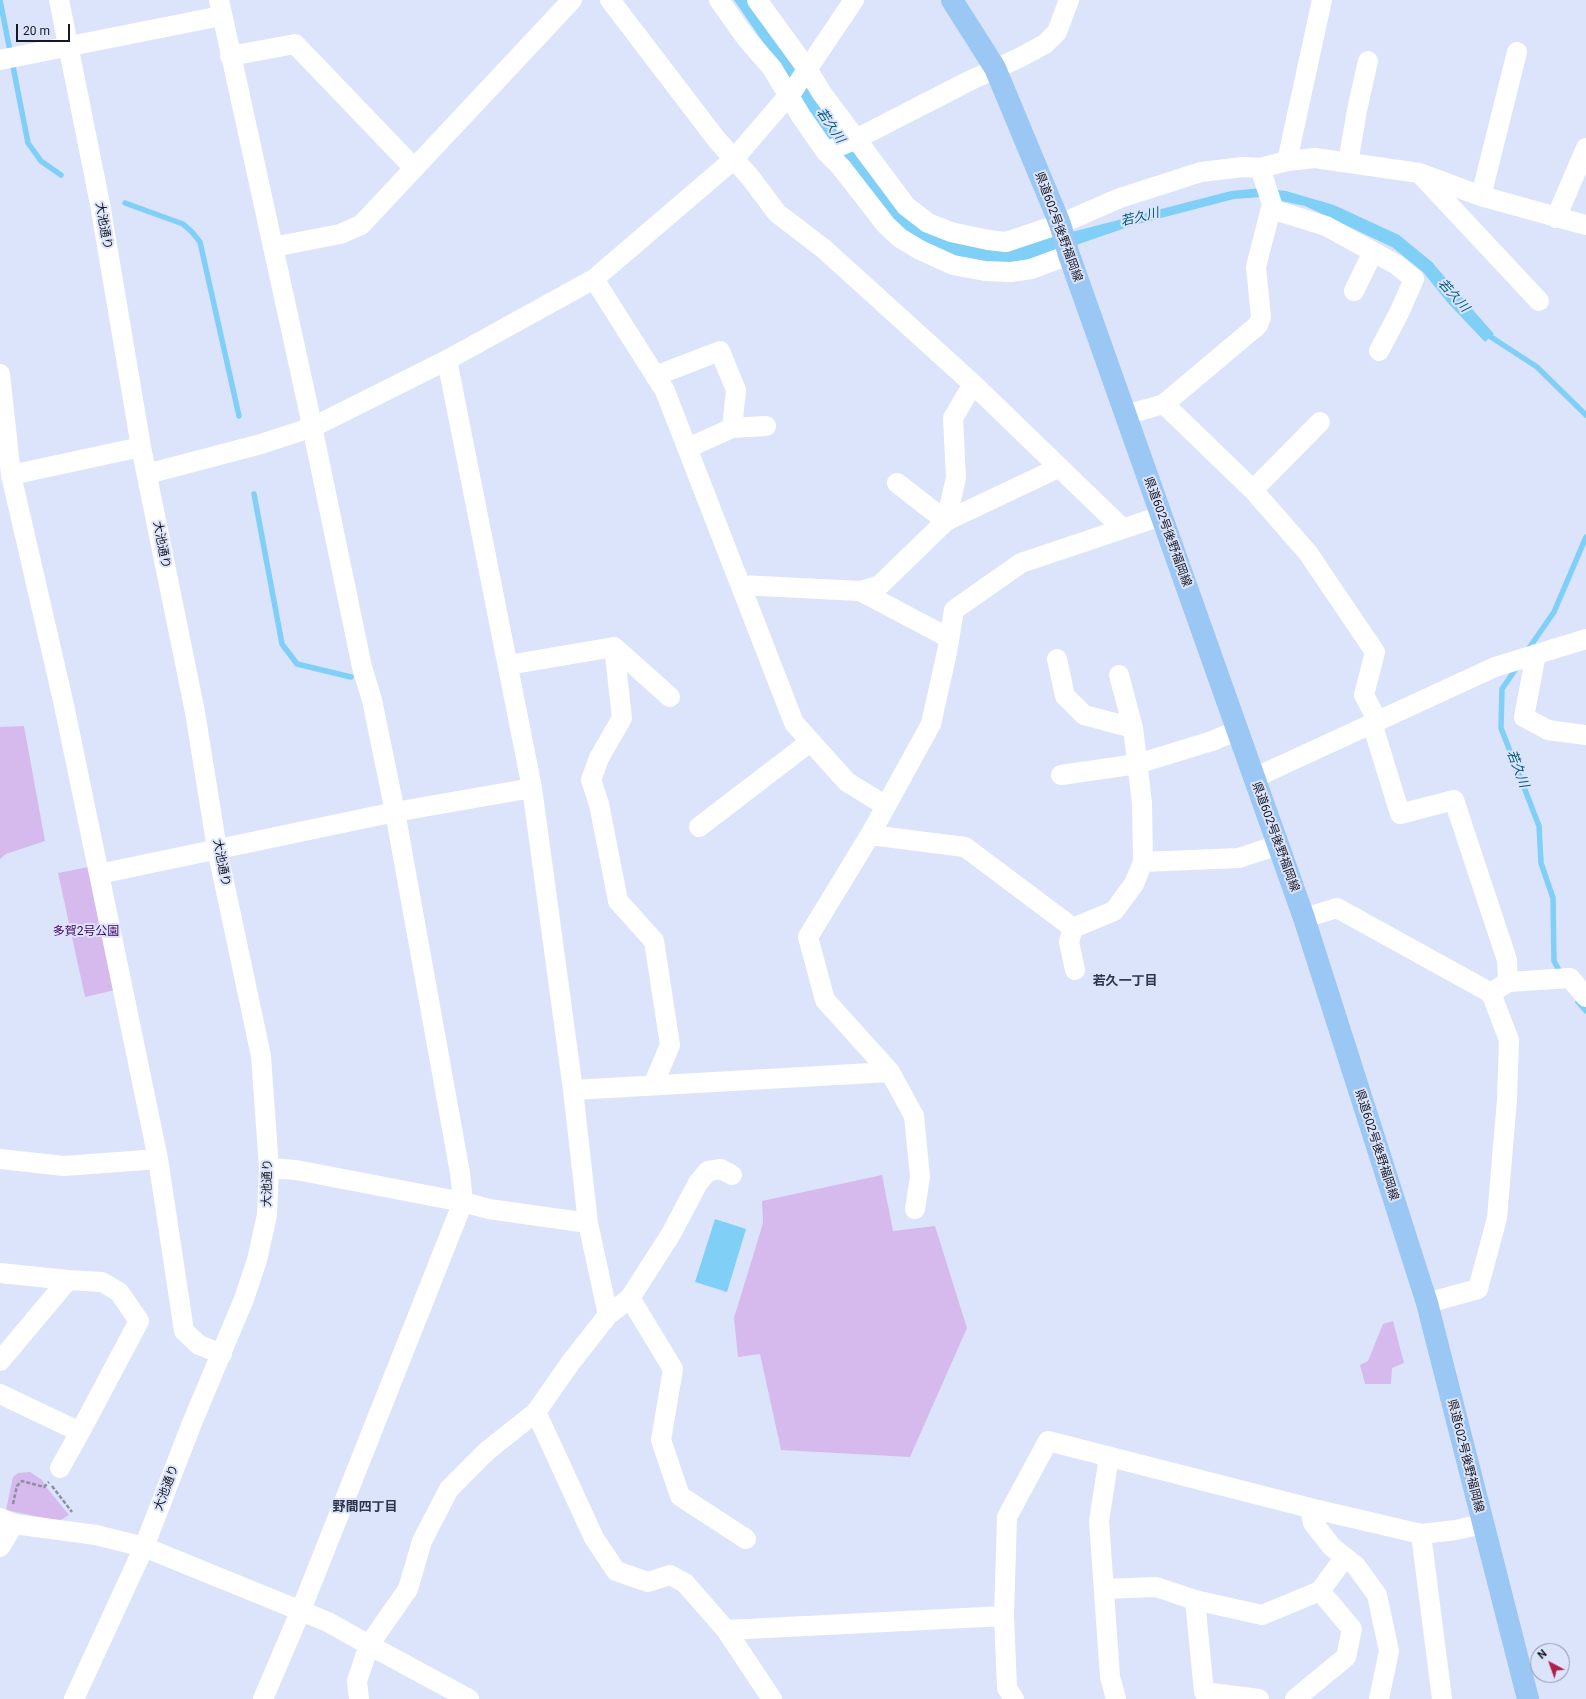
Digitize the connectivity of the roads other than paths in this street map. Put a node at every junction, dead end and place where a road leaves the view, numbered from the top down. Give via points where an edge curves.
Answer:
1 (59, 0) edge
2 (572, 0) edge
3 (610, 0) edge
4 (720, 0) edge
5 (757, 0) edge
6 (854, 0) edge
7 (952, 0) edge
8 (1069, 0) edge
9 (1322, 0) edge
10 (220, 8) edge
11 (68, 47) junction
12 (1517, 52) dead end
13 (230, 56) junction
14 (0, 60) edge
15 (1368, 61) dead end
16 (995, 68) junction
17 (807, 71) junction
18 (792, 92) junction
19 (856, 139) junction
20 (1586, 148) edge
21 (826, 152) junction
22 (733, 160) junction
23 (1287, 161) junction
24 (1348, 163) junction
25 (414, 168) junction
26 (1260, 168) junction
27 (1419, 173) junction
28 (1481, 196) junction
29 (1272, 206) junction
30 (1556, 218) junction
31 (1060, 224) junction
32 (1586, 226) edge
33 (273, 247) junction
34 (1373, 252) junction
35 (1069, 256) junction
36 (594, 279) junction
37 (1354, 291) dead end
38 (1539, 301) dead end
39 (1378, 351) dead end
40 (447, 360) junction
41 (0, 374) edge
42 (655, 376) junction
43 (973, 384) junction
44 (1164, 404) junction
45 (1125, 415) junction
46 (1320, 422) dead end
47 (766, 426) dead end
48 (312, 427) junction
49 (732, 428) junction
50 (141, 447) junction
51 (688, 448) junction
52 (1058, 468) junction
53 (147, 474) junction
54 (11, 475) junction
55 (897, 483) dead end
56 (1253, 490) junction
57 (1161, 516) junction
58 (946, 521) junction
59 (1122, 528) junction
60 (741, 585) junction
61 (860, 591) junction
62 (949, 638) junction
63 (1586, 639) edge
64 (614, 647) junction
65 (1536, 654) junction
66 (1057, 659) dead end
67 (508, 665) junction
68 (1119, 675) dead end
69 (670, 697) dead end
70 (1375, 722) junction
71 (1133, 728) junction
72 (1238, 730) junction
73 (1586, 735) edge
74 (810, 742) junction
75 (1137, 764) junction
76 (1061, 775) dead end
77 (1254, 778) junction
78 (532, 788) junction
79 (886, 806) junction
80 (395, 812) junction
81 (699, 827) dead end
82 (870, 835) junction
83 (1278, 845) junction
84 (217, 849) junction
85 (1143, 862) junction
86 (99, 874) junction
87 (1304, 918) junction
88 (1073, 928) junction
89 (1075, 970) dead end
90 (1508, 982) junction
91 (1492, 993) junction
92 (1586, 997) edge
93 (890, 1072) junction
94 (653, 1085) junction
95 (573, 1090) junction
96 (0, 1159) edge
97 (158, 1159) junction
98 (269, 1168) junction
99 (732, 1175) dead end
100 (463, 1202) junction
101 (915, 1209) dead end
102 (588, 1223) junction
103 (0, 1273) edge
104 (68, 1280) junction
105 (630, 1298) junction
106 (1426, 1303) junction
107 (608, 1315) junction
108 (222, 1354) junction
109 (0, 1361) edge
110 (0, 1394) edge
111 (536, 1412) junction
112 (80, 1432) junction
113 (1109, 1457) junction
114 (54, 1475) road end
115 (1310, 1508) junction
116 (7, 1521) edge
117 (1482, 1524) junction
118 (1421, 1534) junction
119 (746, 1539) dead end
120 (144, 1546) junction
121 (0, 1547) edge
122 (1345, 1557) junction
123 (1104, 1589) junction
124 (1320, 1591) junction
125 (1195, 1600) junction
126 (301, 1610) junction
127 (1004, 1616) junction
128 (726, 1630) junction
129 (369, 1645) junction
130 (74, 1699) edge
131 (263, 1699) edge
132 (359, 1699) edge
133 (470, 1699) edge
134 (772, 1699) edge
135 (1014, 1699) edge
136 (1116, 1699) edge
137 (1259, 1699) edge
138 (1295, 1699) edge
139 (1379, 1699) edge
140 (1442, 1699) edge
141 (1528, 1699) edge

1 - 11 street, 大池通り
2 - 25 street
3 - 22 street
4 - 18 street via 746,38
5 - 17 street
6 - 17 street
7 - 16 main road, 県道602号後野福岡線
8 - 16 street via 1056,32 1045,44
9 - 23 street
10 - 11 street
10 - 13 street
11 - 14 street
11 - 50 street, 大池通り via 100,204
12 - 28 street
13 - 25 street via 296,44
13 - 33 street
15 - 24 street
16 - 19 street
16 - 31 main road, 県道602号後野福岡線
17 - 18 street
17 - 19 street
18 - 21 street
18 - 22 street
19 - 21 street
19 - 31 street via 906,206 928,223 951,232 1006,242
20 - 30 street
21 - 35 street via 841,167 886,225 900,238 953,265 985,271 1011,272 1031,269
22 - 36 street
22 - 43 street via 750,177 777,213 824,249
23 - 24 street via 1315,158
23 - 26 street
24 - 27 street
25 - 33 street via 361,225 340,234
26 - 29 street
26 - 31 street via 1243,167 1201,172 1120,198
27 - 28 street
27 - 38 street
28 - 30 street
29 - 34 street via 1326,226
29 - 44 street via 1256,266 1261,317 1258,325
30 - 32 street
31 - 35 main road, 県道602号後野福岡線
33 - 48 street
34 - 37 street
34 - 39 street via 1397,265 1414,279
35 - 45 main road, 県道602号後野福岡線
36 - 40 street
36 - 42 street
40 - 48 street
40 - 67 street
41 - 54 street
42 - 49 street via 720,351 736,390
42 - 51 street via 666,392
43 - 52 street
43 - 58 street via 953,418 956,478
44 - 45 street
44 - 56 street
45 - 57 main road, 県道602号後野福岡線
46 - 56 street
47 - 49 street
48 - 53 street via 261,444
48 - 80 street
49 - 51 street
50 - 53 street, 大池通り
50 - 54 street
51 - 60 street
52 - 58 street
52 - 59 street
53 - 84 street, 大池通り via 195,712
54 - 86 street via 64,705
55 - 58 street
56 - 70 street via 1308,554 1375,652 1364,696
57 - 59 street
57 - 72 main road, 県道602号後野福岡線
58 - 61 street via 880,585
59 - 62 street via 1021,562 954,610
60 - 61 street
60 - 74 street via 794,723
61 - 62 street
62 - 79 street via 931,724
63 - 65 street
64 - 67 street
64 - 69 street
64 - 94 street via 622,718 598,758 591,780 599,804 618,901 654,941 670,1045
65 - 70 street via 1495,667
65 - 73 street via 1524,717 1548,730
66 - 71 street via 1065,696 1084,715
67 - 78 street
68 - 71 street
70 - 77 street
70 - 90 street via 1400,814 1454,800 1507,960
71 - 75 street
72 - 75 street
72 - 77 main road, 県道602号後野福岡線
74 - 79 street via 847,782
74 - 81 street
75 - 76 street
75 - 85 street via 1142,803
77 - 83 main road, 県道602号後野福岡線
78 - 80 street
78 - 95 street
79 - 82 street
80 - 84 street
80 - 100 street
82 - 88 street via 965,847
82 - 93 street via 808,938 825,1000
83 - 85 street via 1239,858
83 - 87 main road, 県道602号後野福岡線
84 - 86 street
84 - 98 street, 大池通り via 261,1056
85 - 88 street via 1134,884 1114,911
86 - 97 street
87 - 91 street via 1337,908
87 - 106 main road, 県道602号後野福岡線
88 - 89 street via 1069,942
90 - 91 street
90 - 92 street via 1570,978
91 - 106 street via 1509,1040 1497,1218 1478,1290
93 - 94 street
93 - 101 street via 914,1116 920,1177
94 - 95 street
95 - 102 street
96 - 97 street via 64,1166
97 - 108 street via 184,1331 199,1345
98 - 100 street via 296,1170
98 - 108 street, 大池通り via 267,1215 257,1260
99 - 105 street via 721,1169 708,1171 698,1183 671,1234
100 - 102 street via 489,1209
100 - 126 street
102 - 107 street
103 - 104 street
104 - 109 street
104 - 112 street via 102,1282 119,1292 139,1321
105 - 107 street
105 - 119 street via 673,1369 661,1440 680,1496
106 - 117 main road, 県道602号後野福岡線
107 - 111 street
108 - 120 street, 大池通り
110 - 112 street
111 - 128 street via 594,1538 616,1571 648,1582 670,1574 686,1583
111 - 129 street via 487,1451 449,1489 422,1541 408,1589
112 - 114 street
113 - 115 street
113 - 123 street via 1099,1521
113 - 127 street via 1048,1441 1007,1517
115 - 118 street
115 - 122 street via 1313,1523 1332,1547
116 - 120 street via 96,1534
116 - 121 street
117 - 118 street
117 - 141 main road, 県道602号後野福岡線
118 - 140 street
120 - 126 street
120 - 130 street, 大池通り
122 - 124 street
122 - 139 street via 1356,1566 1377,1595 1389,1650
123 - 125 street via 1156,1588
123 - 136 street via 1110,1677
124 - 125 street via 1262,1615
124 - 138 street via 1352,1629 1346,1657
125 - 137 street via 1204,1692
126 - 129 street
126 - 131 street
127 - 128 street
127 - 135 street via 1007,1688
128 - 134 street
129 - 132 street via 357,1681
129 - 133 street

